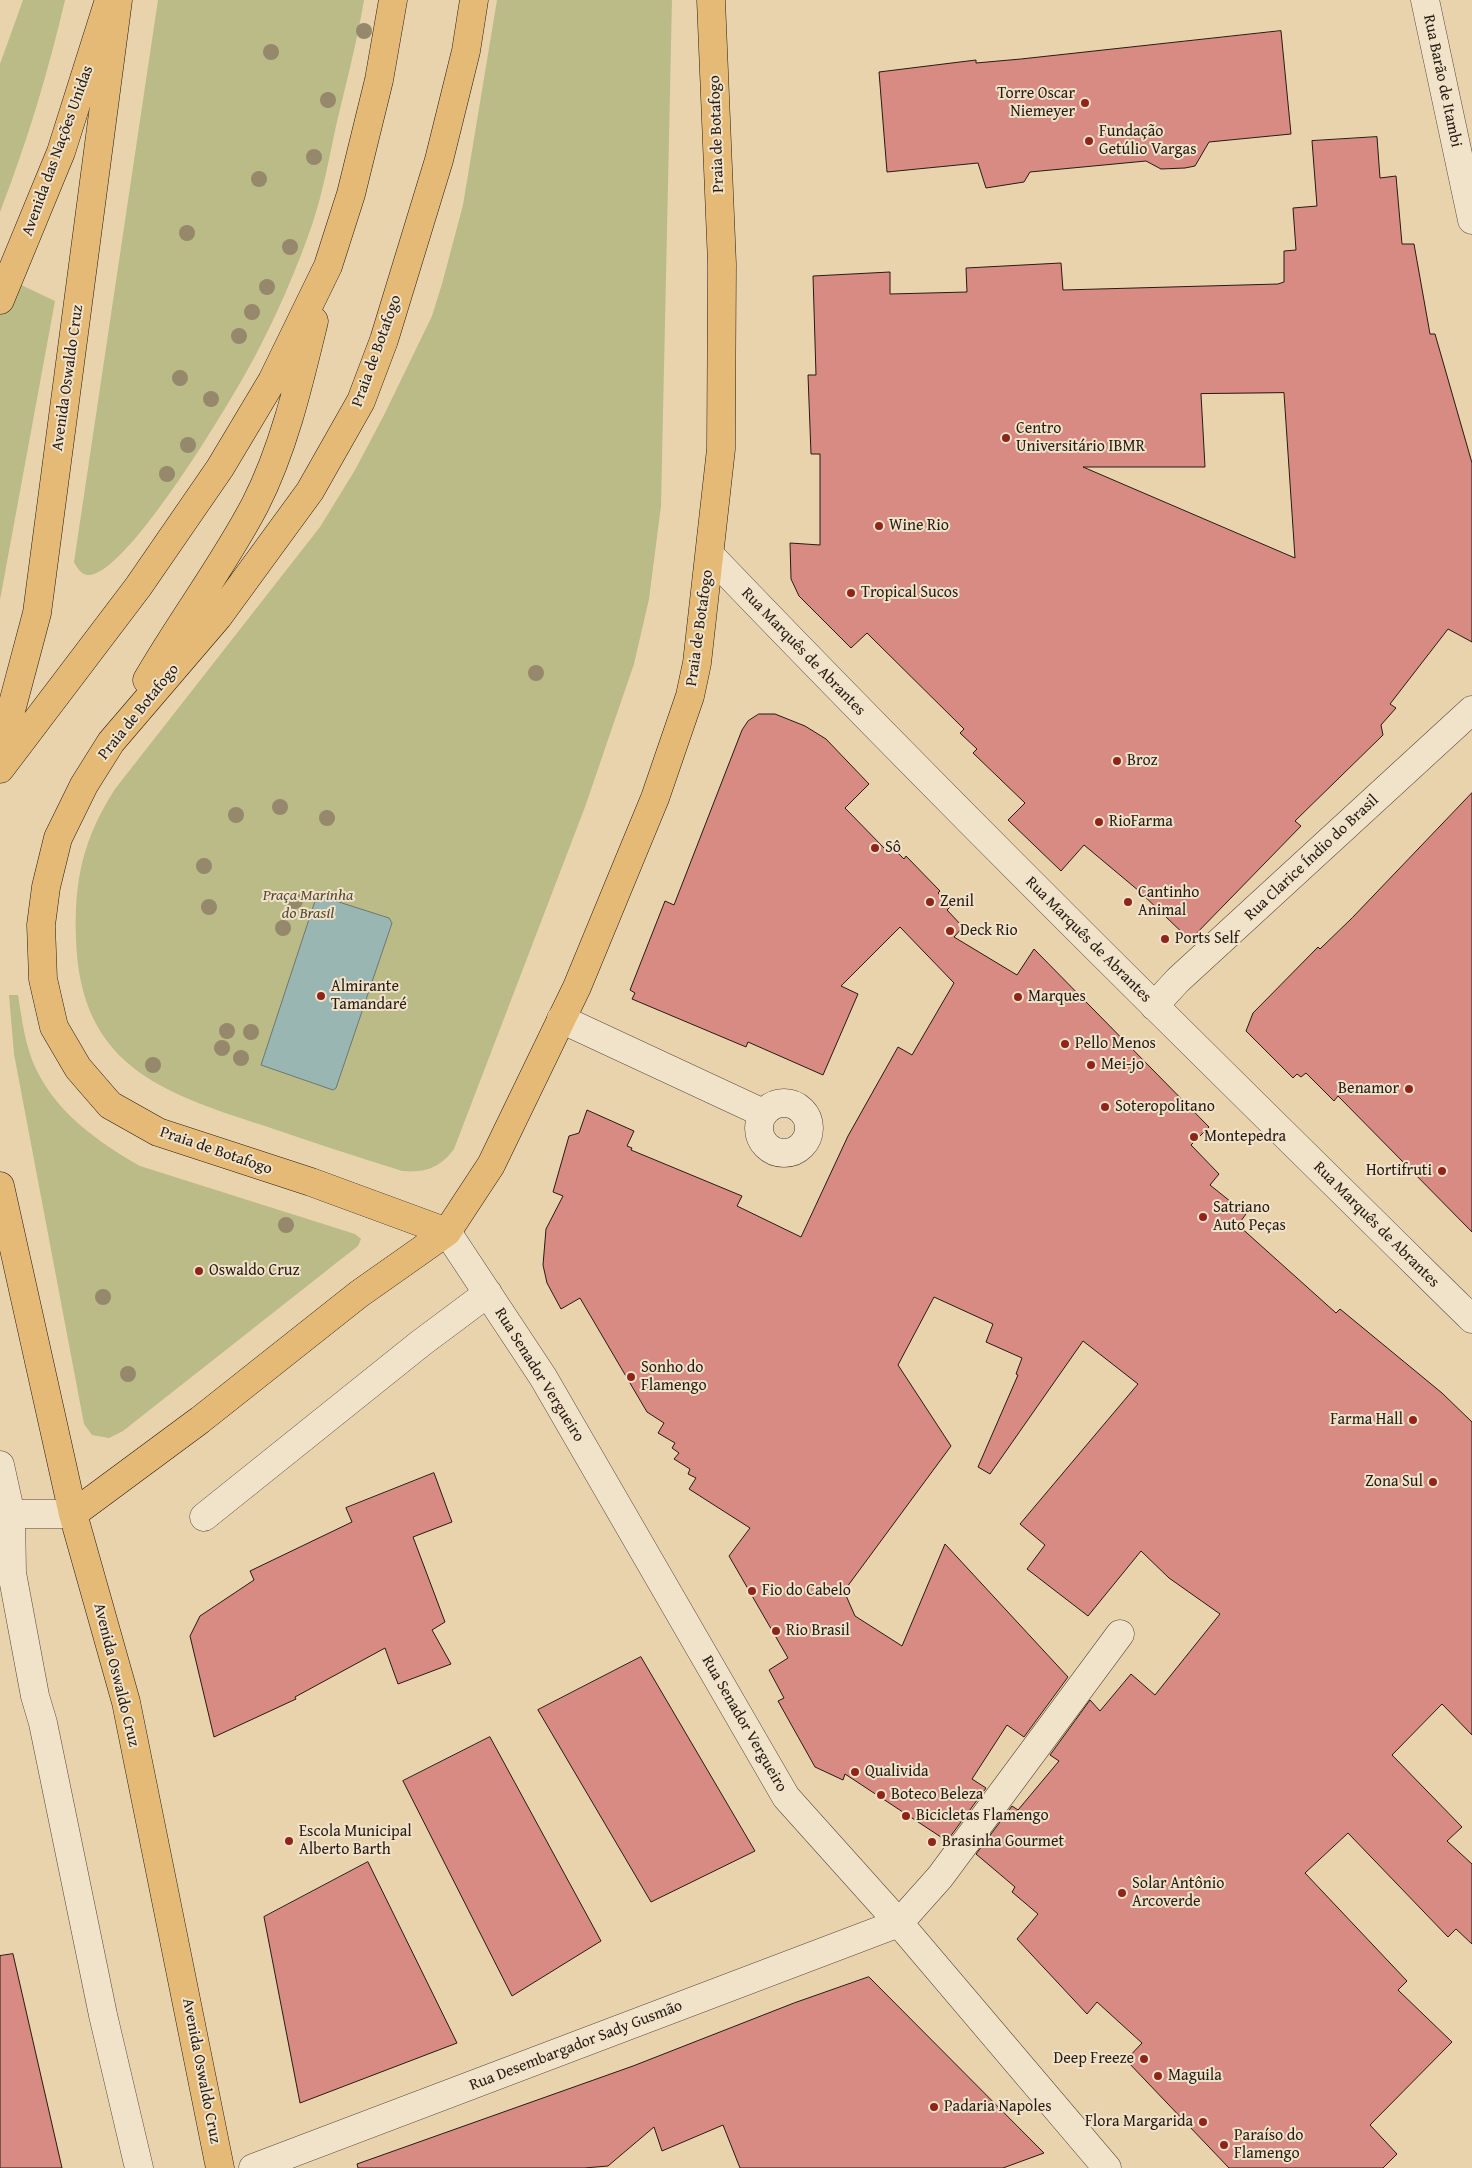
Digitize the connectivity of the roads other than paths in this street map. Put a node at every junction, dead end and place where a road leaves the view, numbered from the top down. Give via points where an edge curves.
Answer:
1 (110, 0) edge
2 (118, 0) edge
3 (394, 0) edge
4 (474, 0) edge
5 (711, 0) edge
6 (1425, 0) edge
7 (1472, 220) edge
8 (328, 266) junction
9 (0, 300) edge
10 (710, 555) junction
11 (1472, 710) edge
12 (111, 742) junction
13 (0, 752) edge
14 (0, 770) edge
15 (1154, 1006) junction
16 (562, 1019) junction
17 (763, 1113) dead end
18 (0, 1186) edge
19 (447, 1232) junction
20 (488, 1293) junction
21 (1472, 1320) edge
22 (0, 1464) edge
23 (73, 1514) junction
24 (6, 1515) edge
25 (204, 1517) dead end
26 (6, 1579) edge
27 (1120, 1634) dead end
28 (899, 1923) junction
29 (139, 2168) edge
30 (220, 2168) edge
31 (253, 2168) edge
32 (1107, 2168) edge

1 - 9 main road, Avenida das Nações Unidas via 61,152
2 - 13 main road, Avenida Oswaldo Cruz via 37,613
3 - 8 main road via 354,184
4 - 12 main road, Praia de Botafogo via 466,51 439,160 384,340 362,400 310,491 218,617
5 - 10 main road, Praia de Botafogo via 722,264 721,449
6 - 7 street, Rua Barão de Itambi
8 - 12 main road via 296,394 255,504
8 - 14 main road via 272,381 220,468 138,588
10 - 15 street, Rua Marquês de Abrantes via 817,668
10 - 16 main road, Praia de Botafogo via 690,696 655,798
11 - 15 street, Rua Clarice Índio do Brasil via 1178,980
12 - 19 main road, Praia de Botafogo via 84,785 58,838 41,925 43,979 54,1027 78,1068 110,1105 158,1132 319,1185
15 - 21 street, Rua Marquês de Abrantes
16 - 17 street
16 - 19 main road, Praia de Botafogo via 491,1165
18 - 23 main road, Avenida Oswaldo Cruz
19 - 20 street, Rua Senador Vergueiro
19 - 23 main road, Praia de Botafogo via 359,1294 200,1420
20 - 25 street via 420,1343
20 - 28 street, Rua Senador Vergueiro via 543,1377 786,1797
22 - 24 street
23 - 24 street
23 - 30 main road, Avenida Oswaldo Cruz via 126,1702
24 - 26 street
26 - 29 street via 43,1722 103,2015
27 - 28 street via 940,1877
28 - 31 street, Rua Desembargador Sady Gusmão
28 - 32 street, Rua Senador Vergueiro

